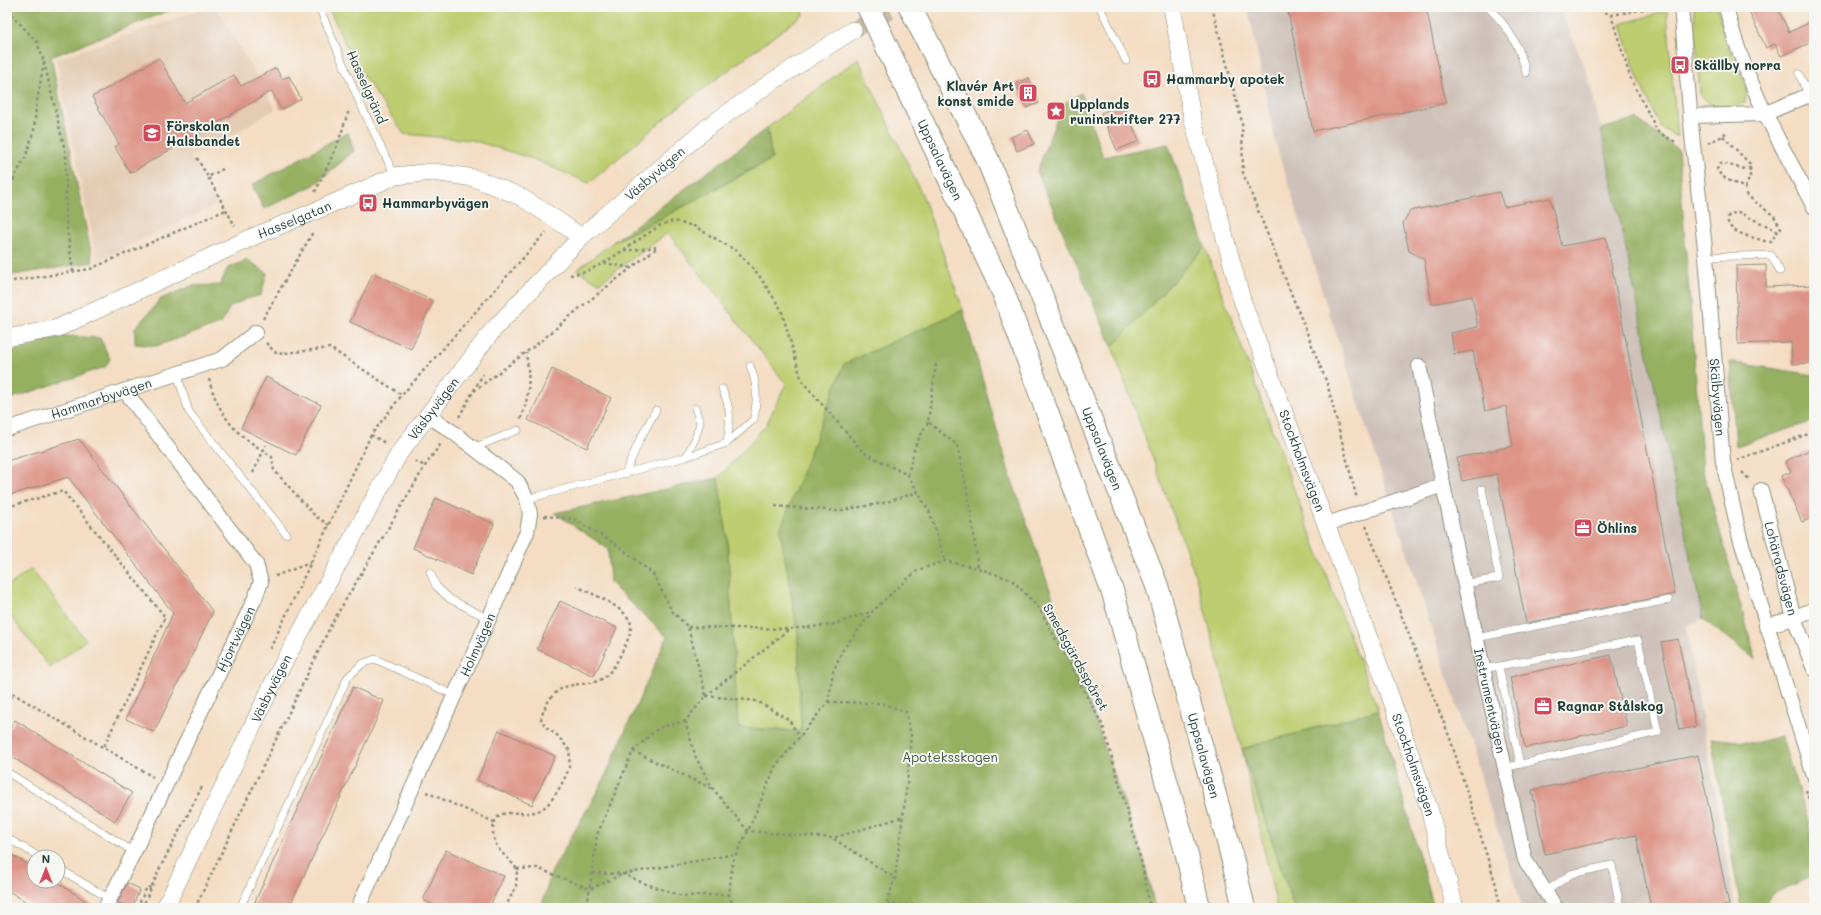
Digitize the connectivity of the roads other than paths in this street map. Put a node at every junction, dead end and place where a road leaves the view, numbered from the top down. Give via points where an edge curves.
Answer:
1 (319, 7) edge
2 (868, 7) edge
3 (910, 7) edge
4 (1100, 7) edge
5 (1172, 7) edge
6 (1488, 7) edge
7 (1681, 7) edge
8 (1726, 7) edge
9 (853, 30) tunnel mouth
10 (1126, 61) dead end
11 (1526, 73) dead end
12 (1798, 74) dead end
13 (1812, 98) edge
14 (1764, 114) junction
15 (1690, 116) junction
16 (395, 176) junction
17 (1814, 207) edge
18 (581, 237) junction
19 (1706, 258) junction
20 (1780, 271) dead end
21 (256, 332) road end
22 (7, 338) edge
23 (750, 366) dead end
24 (1419, 366) dead end
25 (177, 374) junction
26 (722, 389) dead end
27 (125, 391) junction
28 (695, 408) dead end
29 (656, 410) dead end
30 (427, 415) junction
31 (7, 429) edge
32 (518, 430) road end
33 (727, 443) junction
34 (473, 448) junction
35 (686, 457) junction
36 (625, 474) junction
37 (1443, 485) junction
38 (1482, 489) dead end
39 (1761, 490) road end
40 (527, 499) junction
41 (1327, 524) junction
42 (286, 534) dead end
43 (430, 572) dead end
44 (1465, 584) junction
45 (1669, 600) dead end
46 (1814, 609) edge
47 (1794, 618) junction
48 (488, 619) junction
49 (1766, 626) junction
50 (1476, 638) junction
51 (1499, 666) junction
52 (1814, 669) edge
53 (1483, 670) junction
54 (454, 695) junction
55 (1520, 764) junction
56 (1504, 768) junction
57 (7, 772) edge
58 (1814, 776) edge
59 (7, 838) edge
60 (26, 849) edge
61 (134, 852) junction
62 (66, 874) edge
63 (1545, 892) junction
64 (108, 903) edge
65 (165, 908) edge
66 (240, 908) edge
67 (358, 908) edge
68 (1199, 908) edge
69 (1244, 908) edge
70 (1455, 908) edge
71 (1556, 908) edge
72 (1620, 908) edge

1 - 16 lane, Hasselgränd via 359,101
2 - 68 highway, Uppsalavägen via 1004,294 1114,596 1186,851
3 - 69 highway, Uppsalavägen via 987,158 1157,586
4 - 10 lane
5 - 41 street, Stockholmsvägen via 1192,117 1242,300
6 - 11 lane via 1504,23 1522,56
7 - 15 street, Skälbyvägen
8 - 14 street via 1732,35
9 - 18 street, Väsbyvägen via 773,81 708,127
12 - 13 lane
13 - 14 street
14 - 15 street
14 - 17 street
15 - 19 street, Skälbyvägen
16 - 18 street, Hasselgatan via 433,172 474,178 519,196
16 - 22 street, Hasselgatan via 313,204 258,235 58,328
18 - 30 street, Väsbyvägen via 493,330
19 - 20 lane via 1771,255
19 - 49 street, Skälbyvägen via 1727,462 1740,538
21 - 25 street, Hammarbyvägen via 222,359
23 - 33 lane via 756,380 754,419
24 - 37 street, Instrumentvägen
25 - 27 street, Hammarbyvägen
25 - 42 lane via 189,412
26 - 33 lane via 730,406
27 - 31 street, Hammarbyvägen
27 - 61 street, Hjortvägen via 256,564 261,582
28 - 35 lane via 700,423
29 - 36 lane
30 - 34 street, Holmvägen
30 - 65 street, Väsbyvägen via 400,452 278,673
32 - 34 lane
33 - 35 lane
34 - 40 street, Holmvägen via 517,481
35 - 36 lane
36 - 40 lane
37 - 41 street
37 - 44 street, Instrumentvägen
38 - 44 lane via 1499,578
39 - 47 street, Lohäradsvägen
40 - 48 street, Holmvägen via 530,514 527,532
41 - 70 street, Stockholmsvägen via 1430,808
43 - 48 lane via 436,586 450,599
44 - 50 street, Instrumentvägen
45 - 50 lane
46 - 47 street
47 - 49 street
47 - 52 street, Lohäradsvägen
48 - 54 street, Holmvägen
49 - 58 street, Skälbyvägen
50 - 53 street, Instrumentvägen
51 - 53 lane
51 - 55 lane
51 - 55 lane via 1638,640 1658,732
53 - 56 street, Instrumentvägen
54 - 66 lane via 375,659 362,664 348,677
54 - 67 street, Holmvägen
55 - 56 lane
56 - 63 street, Instrumentvägen via 1524,860
57 - 61 lane
59 - 60 lane
61 - 64 street, Hjortvägen
62 - 64 lane
63 - 71 street, Instrumentvägen
63 - 72 lane via 1571,874 1612,865

